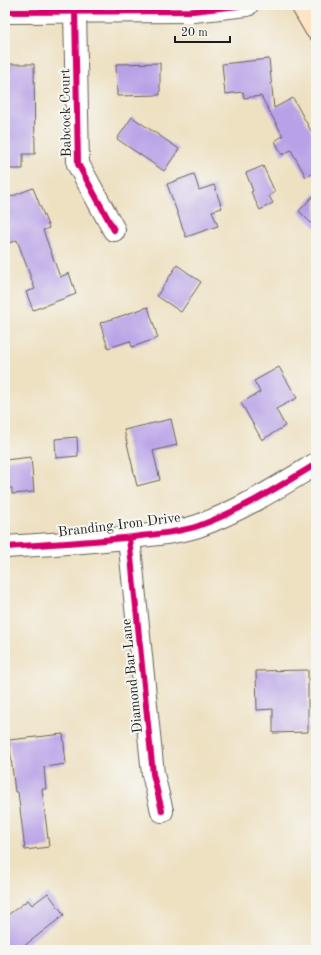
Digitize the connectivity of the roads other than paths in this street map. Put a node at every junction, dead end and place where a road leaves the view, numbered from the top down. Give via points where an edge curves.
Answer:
1 (247, 5) edge
2 (302, 5) edge
3 (75, 10) junction
4 (5, 12) edge
5 (316, 29) edge
6 (114, 230) dead end
7 (316, 464) edge
8 (129, 538) junction
9 (5, 547) edge
10 (162, 811) dead end

1 - 3 street via 192,11
2 - 5 main road
3 - 4 street
3 - 6 street, Babcock Court via 78,164
7 - 8 street, Branding Iron Drive via 262,497 218,518 170,533
8 - 9 street, Branding Iron Drive
8 - 10 street, Diamond Bar Lane via 153,774

